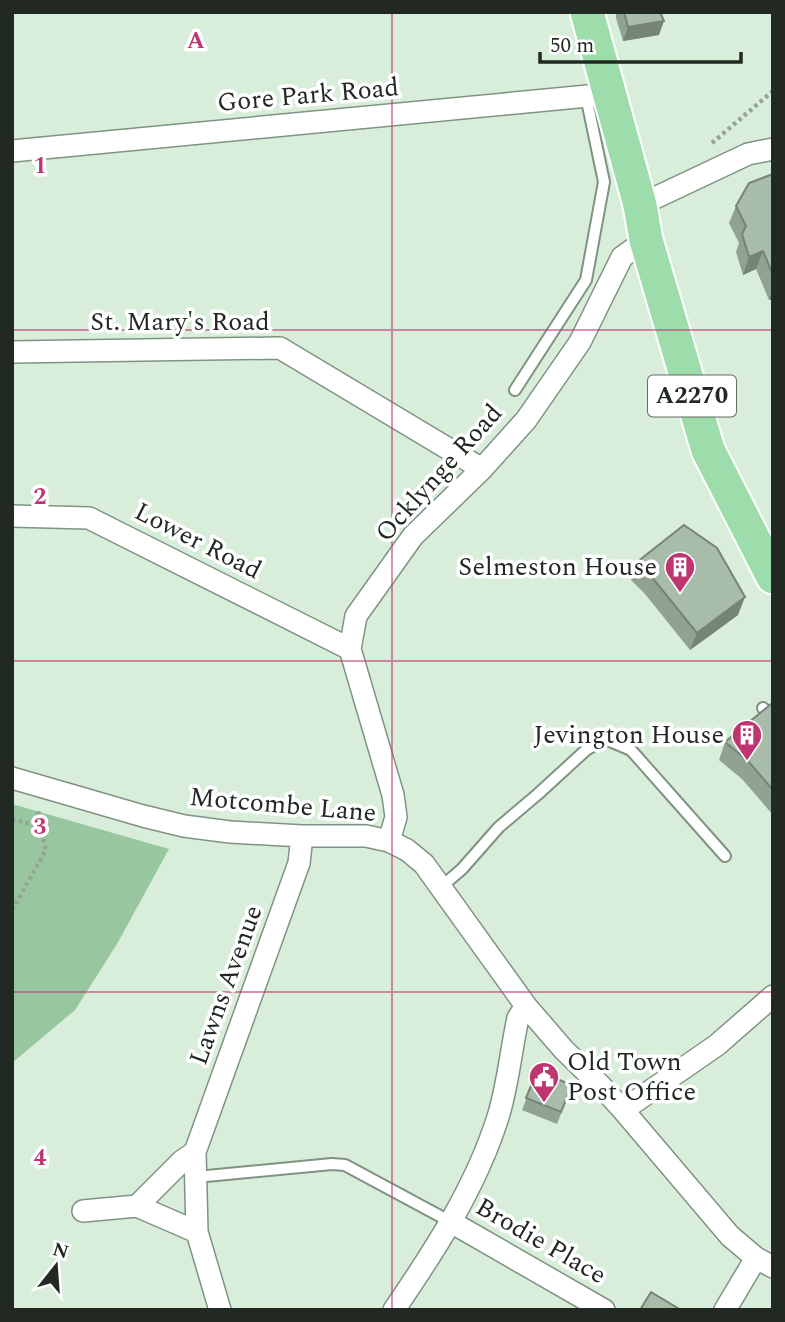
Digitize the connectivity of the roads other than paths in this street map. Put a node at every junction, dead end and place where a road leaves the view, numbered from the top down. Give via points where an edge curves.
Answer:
1 (587, 12) edge
2 (598, 95) junction
3 (773, 149) edge
4 (12, 151) edge
5 (640, 205) junction
6 (646, 240) junction
7 (12, 352) edge
8 (515, 390) dead end
9 (482, 469) junction
10 (12, 516) edge
11 (773, 577) edge
12 (350, 649) junction
13 (763, 708) edge
14 (773, 720) edge
15 (12, 778) edge
16 (302, 836) junction
17 (388, 841) junction
18 (725, 856) dead end
19 (441, 887) junction
20 (773, 996) edge
21 (526, 1006) junction
22 (623, 1110) junction
23 (195, 1152) junction
24 (196, 1177) junction
25 (137, 1206) junction
26 (83, 1210) dead end
27 (450, 1222) junction
28 (197, 1232) junction
29 (764, 1262) edge
30 (220, 1310) edge
31 (394, 1310) edge
32 (604, 1310) edge
33 (725, 1310) edge

1 - 2 main road, A2270
2 - 4 street, Gore Park Road
2 - 5 main road, A2270
2 - 8 lane via 604,182 586,280
3 - 5 street via 748,154
5 - 6 main road, A2270
6 - 9 street, Ocklynge Road via 622,257 580,342 526,420
6 - 11 main road, A2270 via 708,450
7 - 9 street, St. Mary's Road via 280,348
9 - 12 street, Ocklynge Road via 413,536 356,616
10 - 12 street, Lower Road via 89,518
12 - 17 street, Ocklynge Road via 393,795 396,817
13 - 14 lane
15 - 16 street, Motcombe Lane via 184,826
16 - 17 street, Motcombe Lane via 366,836
16 - 23 street, Lawns Avenue via 299,863
17 - 19 street via 424,864
18 - 19 lane via 631,750 605,739 586,750 499,827
19 - 21 street
20 - 22 street via 717,1045
21 - 22 street
21 - 27 street via 518,1018 499,1116 481,1164
22 - 29 street via 730,1236
23 - 24 street, Lawns Avenue
23 - 25 street, Lawns Avenue
24 - 27 lane via 345,1165
24 - 28 street, Lawns Avenue
25 - 26 street
25 - 28 street
27 - 31 street
27 - 32 street, Brodie Place
28 - 30 street, Lawns Avenue
29 - 33 street

